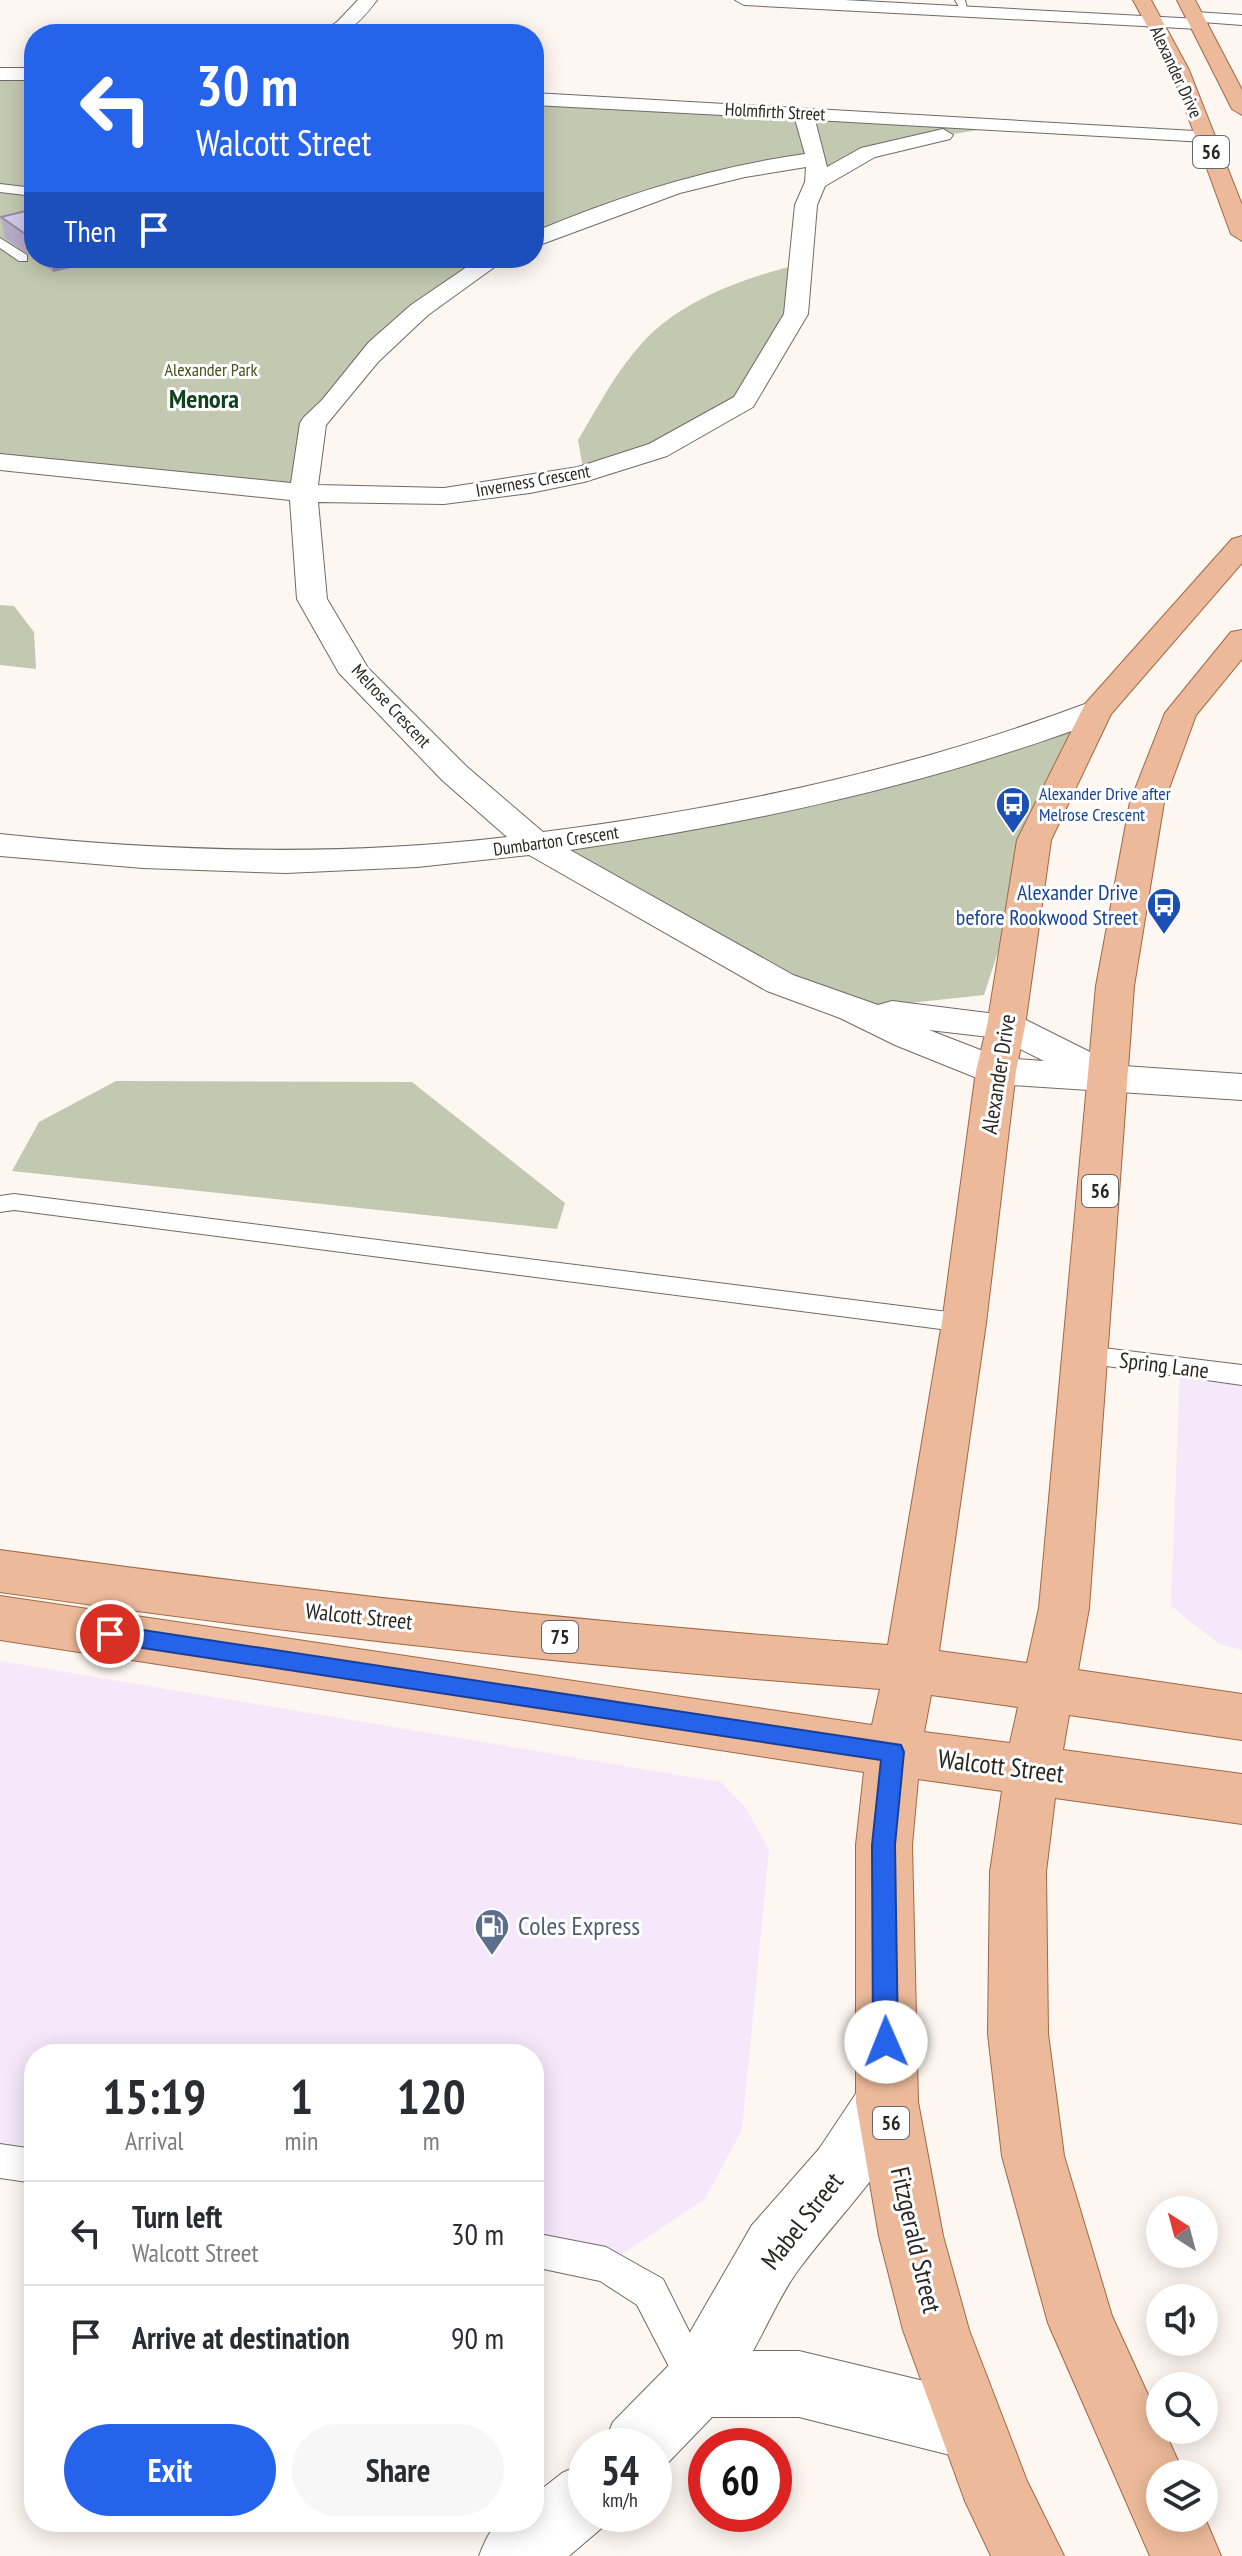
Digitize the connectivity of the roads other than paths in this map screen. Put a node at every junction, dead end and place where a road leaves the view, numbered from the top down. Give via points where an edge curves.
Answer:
1 (368, 0) edge
2 (744, 0) edge
3 (1186, 0) edge
4 (928, 4) edge
5 (963, 5) edge
6 (1148, 12) edge
7 (1242, 20) edge
8 (1197, 21) junction
9 (345, 24) edge
10 (1242, 26) edge
11 (0, 74) edge
12 (24, 74) edge
13 (544, 100) edge
14 (1242, 109) edge
15 (803, 114) junction
16 (1016, 124) junction
17 (1205, 136) junction
18 (813, 182) junction
19 (700, 183) junction
20 (754, 188) dead end
21 (2, 191) edge
22 (24, 192) edge
23 (780, 196) dead end
24 (1242, 234) edge
25 (544, 236) edge
26 (0, 242) edge
27 (23, 258) edge
28 (480, 268) edge
29 (0, 462) edge
30 (303, 493) junction
31 (1242, 545) edge
32 (1242, 639) edge
33 (1096, 711) junction
34 (0, 845) edge
35 (538, 846) junction
36 (55, 851) junction
37 (0, 869) edge
38 (854, 1009) junction
39 (1006, 1026) junction
40 (996, 1071) junction
41 (1109, 1077) junction
42 (1242, 1087) edge
43 (0, 1204) edge
44 (964, 1323) junction
45 (1087, 1355) junction
46 (1242, 1375) edge
47 (0, 1571) edge
48 (0, 1618) edge
49 (910, 1669) junction
50 (1048, 1687) junction
51 (1242, 1717) edge
52 (893, 1752) junction
53 (1032, 1770) junction
54 (1242, 1799) edge
55 (887, 2102) junction
56 (0, 2161) edge
57 (24, 2165) edge
58 (544, 2252) edge
59 (698, 2384) junction
60 (970, 2426) junction
61 (655, 2428) edge
62 (1146, 2468) edge
63 (568, 2512) edge
64 (544, 2531) edge
65 (543, 2532) edge
66 (1175, 2532) edge
67 (514, 2556) edge
68 (1029, 2556) edge
69 (1186, 2556) edge

1 - 9 street
2 - 4 street
3 - 8 main road, Alexander Drive / 56
4 - 5 street
5 - 6 street via 1008,12
6 - 8 street
6 - 17 main road, Alexander Drive / 56 via 1180,70
7 - 8 street
8 - 10 street
8 - 14 main road, Alexander Drive / 56
11 - 12 street
13 - 15 street, Holmfirth Street
15 - 16 street, Holmfirth Street
15 - 18 street, Inverness Crescent
16 - 17 street, Holmfirth Street
16 - 18 street, Holmfirth Street via 868,152
17 - 24 main road, Alexander Drive / 56
18 - 19 street via 771,164
18 - 23 street
18 - 30 street, Inverness Crescent via 796,314 744,402 658,450 584,474 444,496
19 - 20 street
19 - 25 street
21 - 22 lane
26 - 27 lane
28 - 30 street, Melrose Crescent via 441,293 376,348 313,423
29 - 30 street, Inverness Crescent
30 - 35 street, Melrose Crescent via 312,599 355,673 454,773
31 - 33 main road, Alexander Drive / 56
32 - 41 main road, 56 via 1181,713 1147,802 1115,986
33 - 35 street, Dumbarton Crescent via 1014,743 774,807
33 - 39 main road, Alexander Drive / 56 via 1034,840
34 - 36 street, Dumbarton Crescent
35 - 36 street, Dumbarton Crescent via 348,860 210,861
35 - 38 street, Melrose Crescent via 780,983
36 - 37 street
38 - 39 street, Melrose Crescent
38 - 40 street, Melrose Crescent
39 - 40 main road, Alexander Drive / 56
39 - 41 street, Melrose Crescent
40 - 41 street, Melrose Crescent
40 - 44 main road, Alexander Drive / 56
41 - 42 street
41 - 45 main road, 56
43 - 44 lane
44 - 49 main road, Alexander Drive / 56
45 - 46 lane, Spring Lane
45 - 50 main road, 56 via 1064,1608
47 - 49 main road, Walcott Street / 75 via 211,1601
48 - 52 main road, Walcott Street
49 - 50 main road, Walcott Street / 75
49 - 52 main road, Fitzgerald Street / 56
50 - 51 main road, Walcott Street / 75
50 - 53 main road, 56
52 - 53 main road, Walcott Street
52 - 55 main road, Fitzgerald Street / 56 via 884,1845
53 - 54 main road, Walcott Street
53 - 62 main road, 56 via 1018,1872 1018,2034 1033,2156 1081,2323
55 - 59 street, Mabel Street via 841,2171 775,2248
55 - 60 main road, Fitzgerald Street / 56 via 911,2236 936,2330
56 - 57 lane
58 - 59 lane via 606,2265 650,2292
59 - 60 street via 799,2384
59 - 61 street, Mabel Street
60 - 68 main road, Fitzgerald Street / 56
63 - 64 street
65 - 67 street
66 - 69 main road

